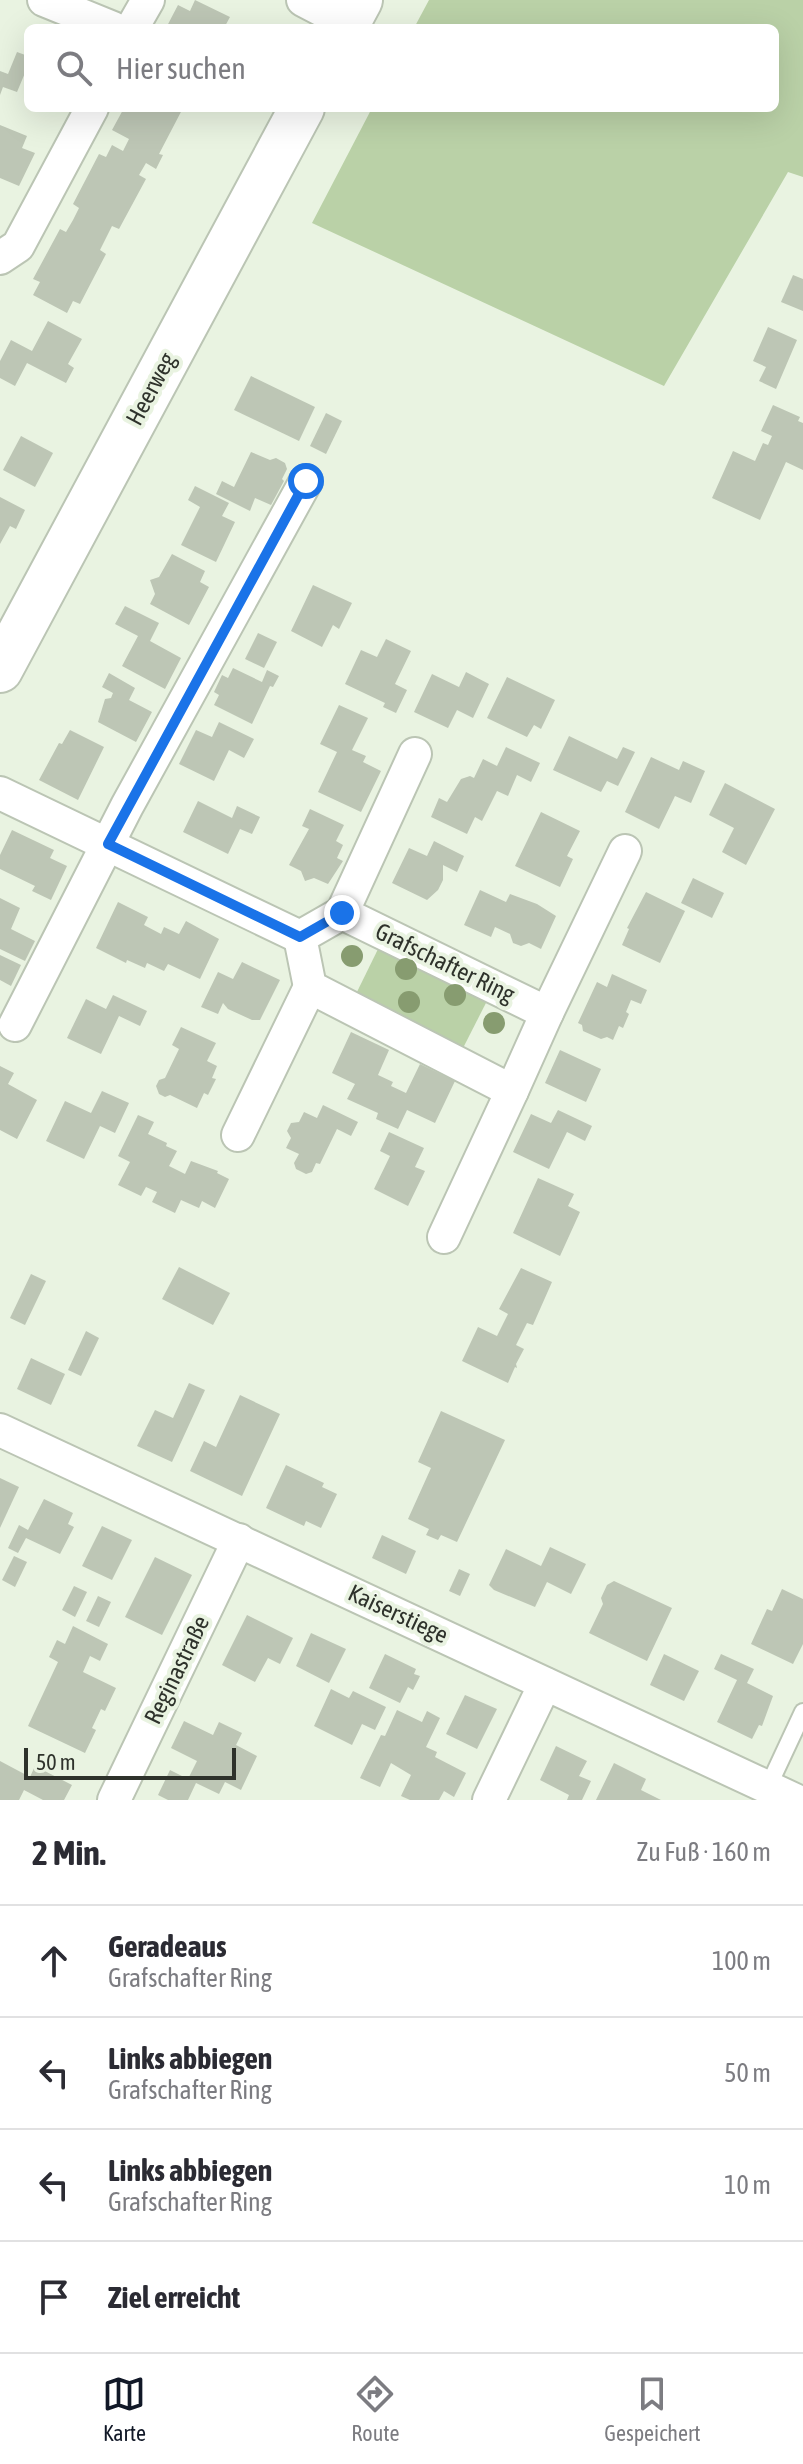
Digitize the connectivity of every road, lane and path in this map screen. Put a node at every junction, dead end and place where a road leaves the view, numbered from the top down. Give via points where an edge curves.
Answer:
1 (44, 0) edge
2 (148, 0) edge
3 (303, 0) edge
4 (351, 17) edge
5 (103, 24) edge
6 (134, 24) edge
7 (90, 112) edge
8 (300, 112) edge
9 (0, 258) edge
10 (306, 481) dead end
11 (0, 670) edge
12 (415, 754) dead end
13 (0, 793) edge
14 (108, 844) junction
15 (625, 851) dead end
16 (342, 913) junction
17 (300, 937) junction
18 (310, 987) junction
19 (547, 1013) junction
20 (15, 1025) dead end
21 (512, 1091) junction
22 (238, 1135) dead end
23 (444, 1237) dead end
24 (0, 1430) edge
25 (239, 1540) junction
26 (545, 1684) junction
27 (803, 1712) edge
28 (781, 1794) edge
29 (114, 1800) edge
30 (489, 1800) edge

1 - 5 street
2 - 6 street
3 - 4 street
7 - 9 street via 18,246
8 - 11 street, Heerweg
10 - 14 street
12 - 16 street
13 - 14 street
14 - 17 street
14 - 20 street
15 - 19 street
16 - 17 street
16 - 19 street, Grafschafter Ring
17 - 18 street
18 - 21 street
18 - 22 street
19 - 21 street
21 - 23 street
24 - 25 street, Kaiserstiege
25 - 26 street, Kaiserstiege
25 - 29 street, Reginastraße
26 - 28 street, Kaiserstiege
26 - 30 street
27 - 28 lane

